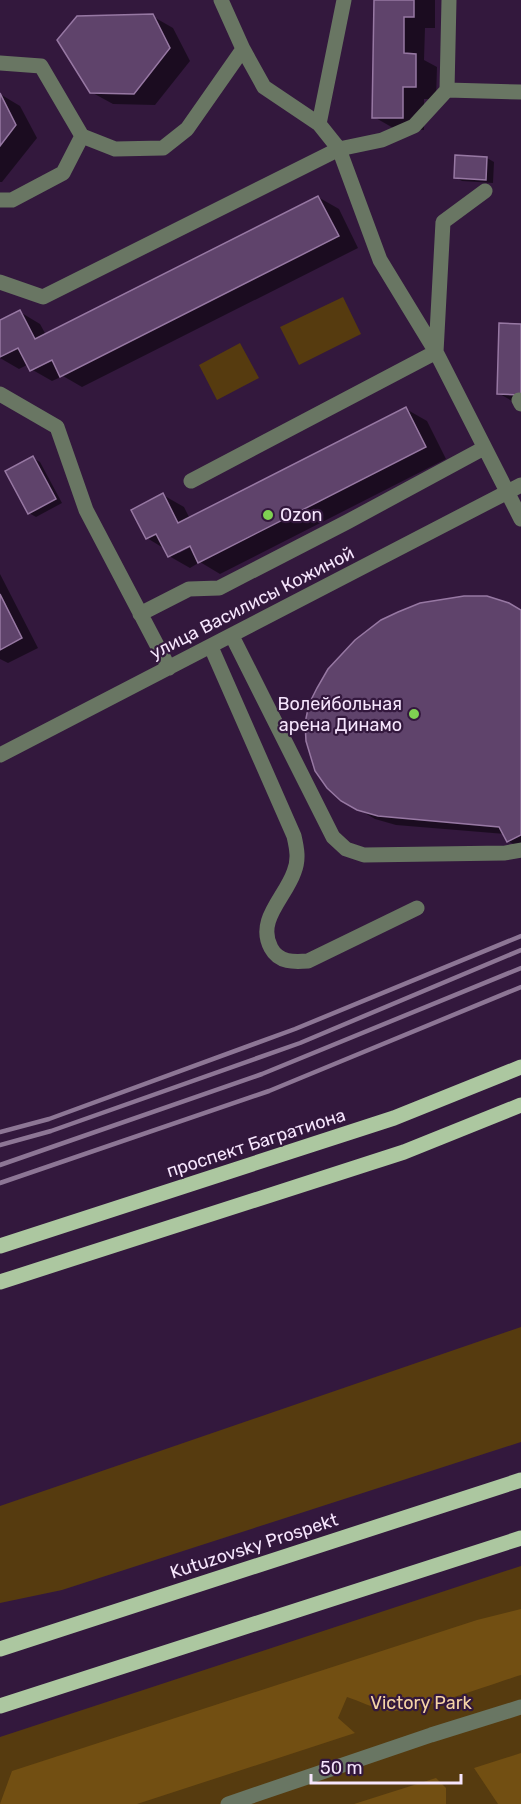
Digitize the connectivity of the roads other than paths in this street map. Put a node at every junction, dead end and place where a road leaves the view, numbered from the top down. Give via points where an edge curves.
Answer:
1 (222, 0) edge
2 (344, 0) edge
3 (449, 0) edge
4 (243, 49) junction
5 (0, 63) edge
6 (447, 90) junction
7 (521, 92) edge
8 (319, 124) junction
9 (82, 136) junction
10 (339, 149) junction
11 (484, 191) dead end
12 (0, 200) edge
13 (0, 282) edge
14 (436, 352) junction
15 (0, 394) edge
16 (484, 448) junction
17 (192, 481) dead end
18 (514, 489) edge
19 (521, 519) edge
20 (140, 614) junction
21 (232, 636) junction
22 (211, 647) junction
23 (169, 668) junction
24 (1, 752) edge
25 (521, 850) edge
26 (417, 908) dead end
27 (521, 1067) edge
28 (521, 1105) edge
29 (0, 1246) edge
30 (0, 1282) edge
31 (521, 1480) edge
32 (521, 1538) edge
33 (0, 1649) edge
34 (0, 1706) edge
35 (521, 1707) edge
36 (228, 1804) edge

1 - 4 street
2 - 8 street
3 - 6 street
4 - 8 street via 264,87
4 - 9 street via 187,129 164,148 115,149
5 - 9 street via 41,66
6 - 7 street
6 - 10 street via 414,126 382,140
8 - 10 street
9 - 12 street via 63,173 12,200
10 - 13 street via 43,297
10 - 14 street via 380,260
11 - 14 street via 443,222
14 - 16 street
14 - 17 street
15 - 20 street via 57,428 86,510
16 - 18 street
16 - 20 street via 219,588 189,589
18 - 19 street
18 - 21 street, улица Василисы Кожиной
20 - 23 street
21 - 22 street, улица Василисы Кожиной
21 - 25 street via 333,837 346,849 364,855
22 - 23 street, улица Василисы Кожиной
22 - 26 street via 294,836 298,855 265,933 272,951 289,962 308,961
23 - 24 street, улица Василисы Кожиной
27 - 29 main road, проспект Багратиона via 394,1119
28 - 30 main road via 404,1152
31 - 33 main road, Kutuzovsky Prospekt
32 - 34 main road
35 - 36 street

